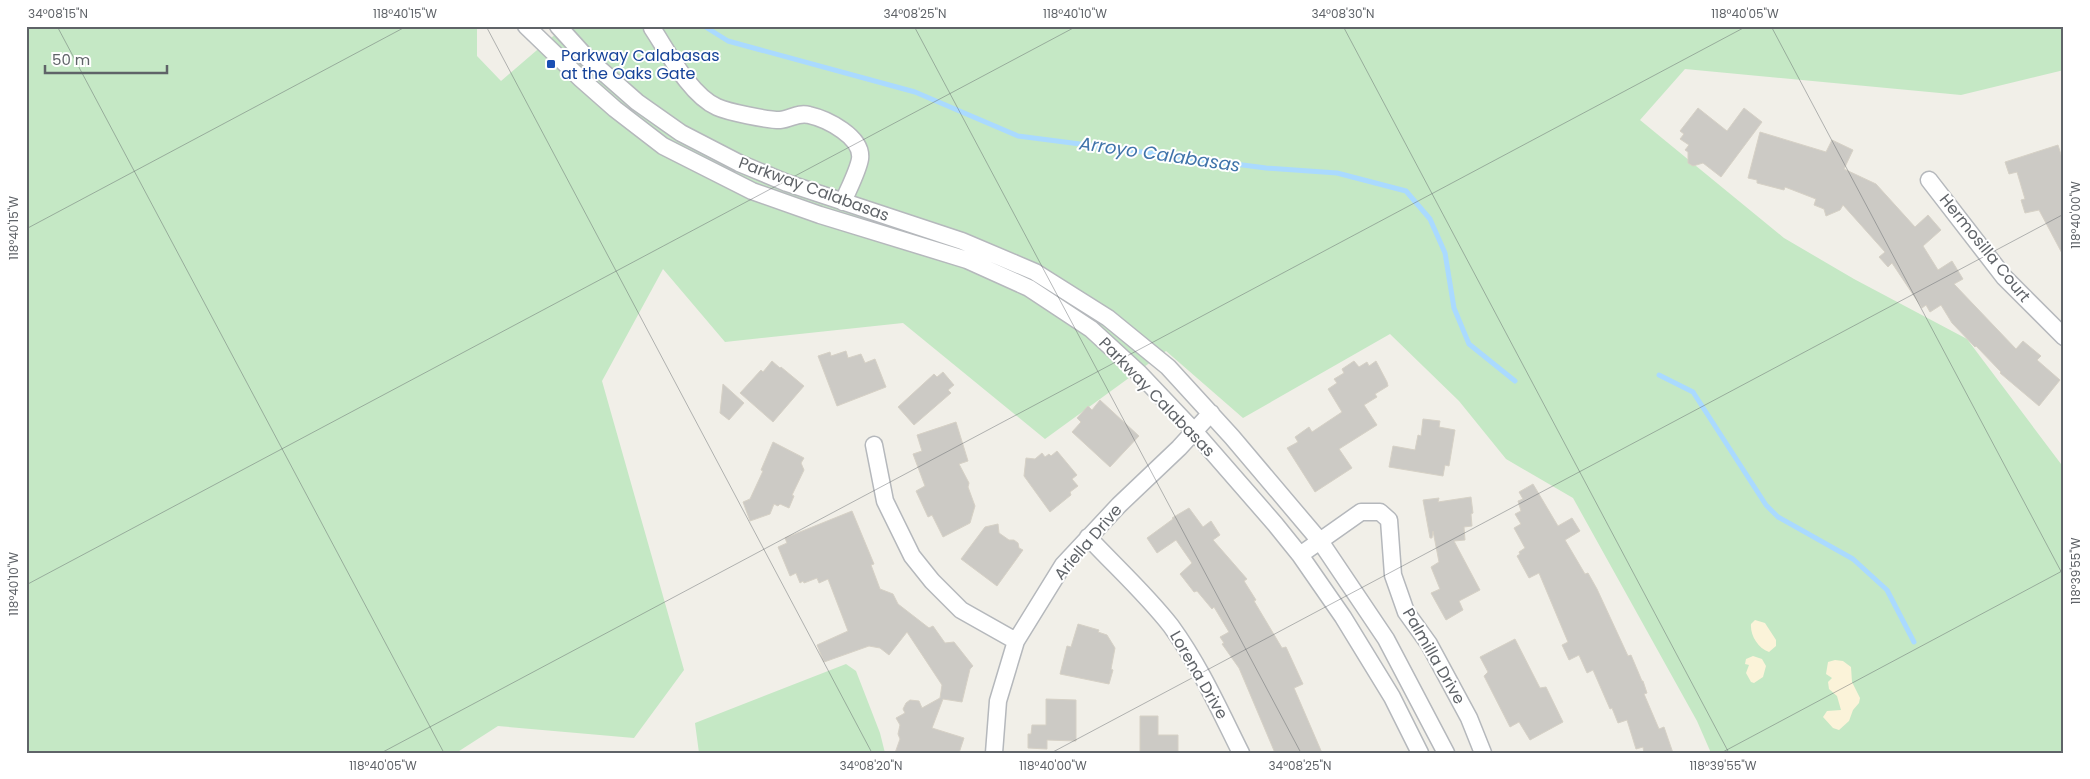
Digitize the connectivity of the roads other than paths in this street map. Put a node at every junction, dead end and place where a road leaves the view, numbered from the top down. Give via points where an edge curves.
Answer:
1 (526, 26) edge
2 (559, 28) edge
3 (652, 28) dead end
4 (544, 44) junction
5 (1929, 180) dead end
6 (843, 202) junction
7 (2064, 337) edge
8 (1210, 413) junction
9 (1194, 432) junction
10 (874, 445) dead end
11 (1088, 537) junction
12 (1320, 541) junction
13 (1300, 555) junction
14 (1016, 641) junction
15 (994, 753) edge
16 (1241, 753) edge
17 (1420, 753) edge
18 (1446, 753) edge
19 (1483, 753) edge

1 - 4 street, Parkway Calabasas
2 - 4 street via 546,37
2 - 6 street, Parkway Calabasas via 637,102 681,133 786,183
3 - 6 street via 688,82 717,107 781,120 800,114 810,115 852,137 860,160
4 - 9 street, Parkway Calabasas via 615,109 664,146 752,191 967,260 1029,288 1091,329 1140,374
5 - 7 street, Hermosilla Court via 2004,277
6 - 8 street, Parkway Calabasas via 962,241 1035,272 1108,318 1168,367
8 - 9 street, Ariella Drive
8 - 12 street, Parkway Calabasas
9 - 11 street, Ariella Drive
9 - 13 street, Parkway Calabasas
10 - 14 street via 884,501 912,556 961,610
11 - 14 street, Ariella Drive via 1063,565
11 - 16 street, Lorena Drive via 1170,626 1198,666
12 - 13 street, Palmilla Drive
12 - 18 street, Parkway Calabasas via 1386,639
12 - 19 street, Palmilla Drive via 1361,512 1380,512 1389,520 1394,575 1406,612 1429,644 1469,718
13 - 17 street, Parkway Calabasas via 1387,688
14 - 15 street, Ariella Drive via 998,701

